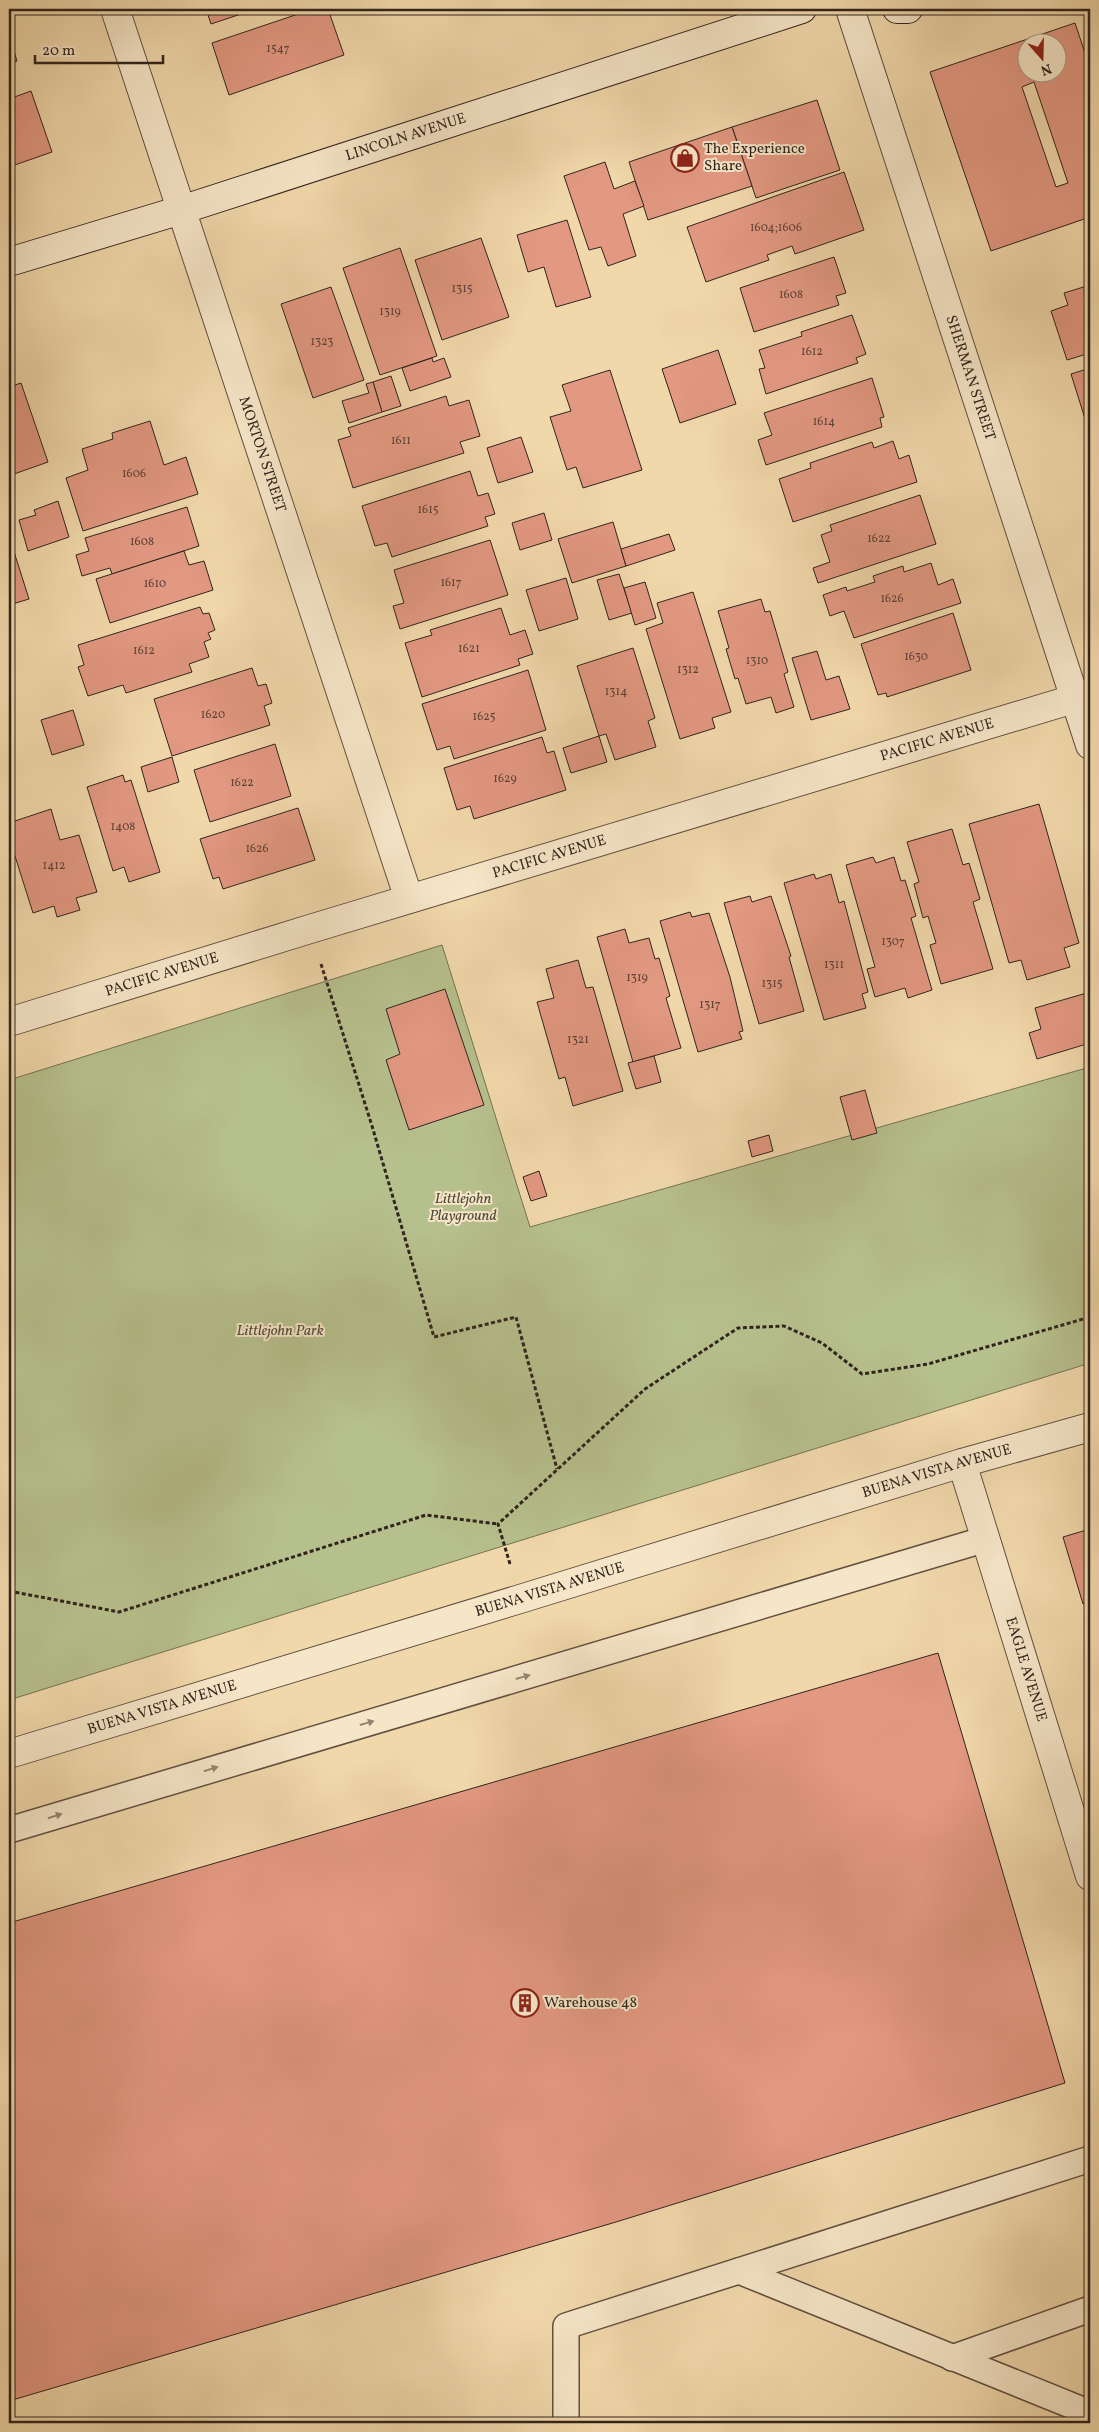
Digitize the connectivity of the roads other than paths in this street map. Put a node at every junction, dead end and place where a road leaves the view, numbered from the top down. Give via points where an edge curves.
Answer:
1 (115, 9) edge
2 (802, 9) edge
3 (850, 9) edge
4 (897, 9) edge
5 (908, 9) edge
6 (181, 210) junction
7 (9, 262) edge
8 (1083, 696) edge
9 (1090, 745) edge
10 (409, 899) junction
11 (9, 1022) edge
12 (1090, 1427) edge
13 (962, 1462) junction
14 (986, 1539) junction
15 (9, 1754) edge
16 (9, 1830) edge
17 (1090, 1876) edge
18 (1090, 2159) edge
19 (739, 2271) junction
20 (1090, 2309) edge
21 (952, 2358) junction
22 (1090, 2413) edge
23 (566, 2423) edge

1 - 6 street, MORTON STREET
2 - 6 street, LINCOLN AVENUE
3 - 8 street, SHERMAN STREET
4 - 5 street
6 - 7 street, LINCOLN AVENUE
6 - 10 street, MORTON STREET
8 - 9 street, SHERMAN STREET
8 - 10 street, PACIFIC AVENUE
10 - 11 street, PACIFIC AVENUE
12 - 13 street, BUENA VISTA AVENUE
13 - 14 street, EAGLE AVENUE
13 - 15 street, BUENA VISTA AVENUE
16 -> 14 lane
14 - 17 street, EAGLE AVENUE
18 - 19 lane
19 - 21 lane
19 - 23 lane via 566,2326
20 - 21 lane
21 - 22 lane

